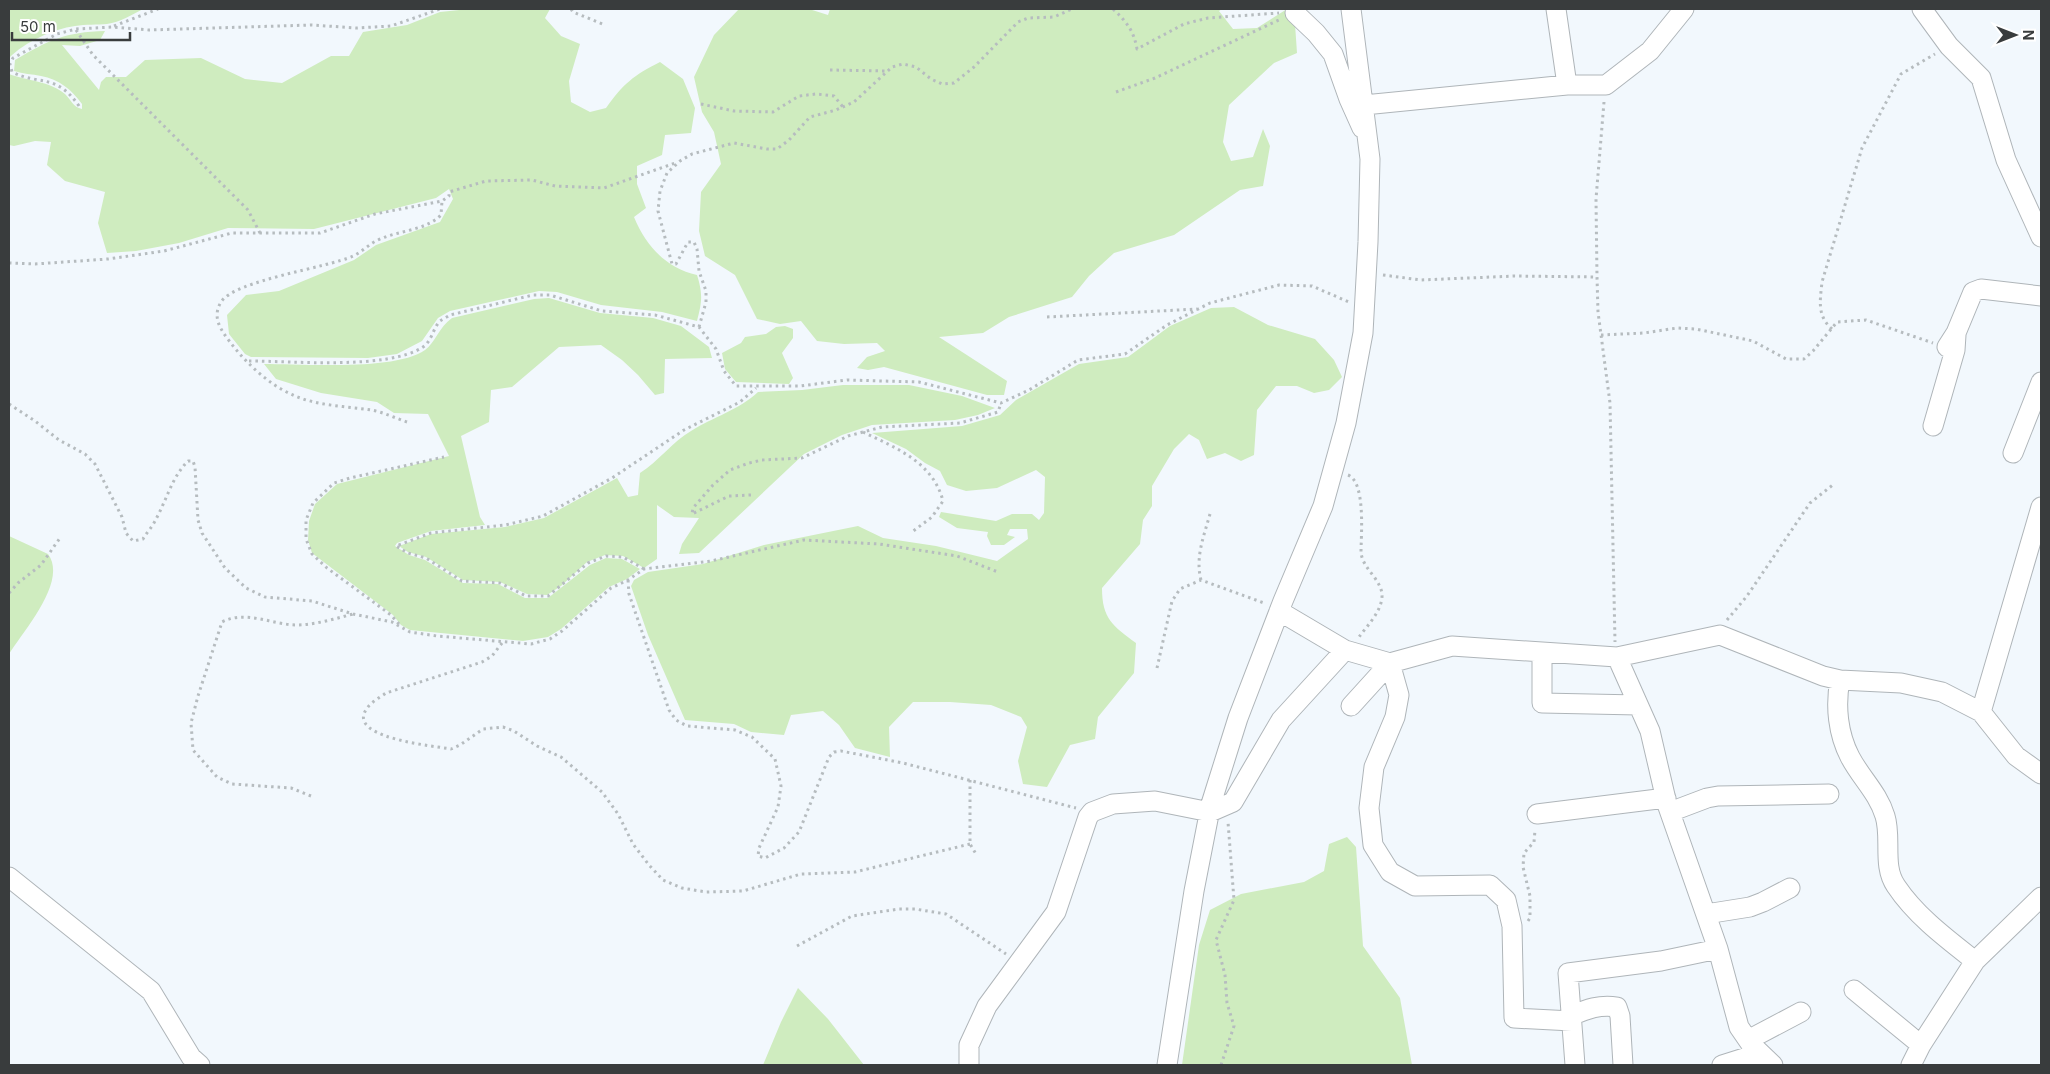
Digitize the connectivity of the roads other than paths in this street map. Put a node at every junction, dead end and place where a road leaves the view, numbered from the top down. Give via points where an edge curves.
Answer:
1 (1351, 9) edge
2 (1556, 9) edge
3 (1922, 9) edge
4 (1679, 11) edge
5 (1295, 13) road end
6 (1567, 85) junction
7 (1364, 105) junction
8 (1368, 143) junction
9 (2041, 237) edge
10 (2041, 296) edge
11 (2041, 382) edge
12 (2035, 414) edge
13 (1933, 426) dead end
14 (2012, 453) dead end
15 (2041, 507) edge
16 (1279, 611) junction
17 (1347, 651) junction
18 (1542, 653) junction
19 (1616, 658) junction
20 (1390, 663) junction
21 (1840, 680) junction
22 (1638, 705) junction
23 (1351, 706) dead end
24 (1981, 712) junction
25 (2041, 774) edge
26 (1829, 794) dead end
27 (1668, 805) junction
28 (1217, 809) junction
29 (1537, 814) road end
30 (9, 877) edge
31 (1790, 888) dead end
32 (2041, 897) edge
33 (1706, 914) junction
34 (1718, 949) junction
35 (1975, 961) junction
36 (1854, 990) dead end
37 (1802, 1012) dead end
38 (1572, 1018) junction
39 (1921, 1045) junction
40 (1760, 1053) edge
41 (200, 1065) edge
42 (969, 1065) edge
43 (1167, 1065) edge
44 (1575, 1065) edge
45 (1623, 1065) edge
46 (1722, 1065) edge
47 (1911, 1065) edge

1 - 7 street
2 - 6 street
3 - 9 street via 1949,46 1981,78 2006,160
4 - 6 street via 1650,51 1606,85
5 - 8 street via 1333,54
6 - 7 street
7 - 8 street
8 - 16 street via 1369,214 1363,333 1346,423 1323,506
10 - 13 street via 1981,289 1973,292 1952,340 1955,350
11 - 12 street
12 - 14 street
15 - 24 street
16 - 17 street
16 - 28 street via 1238,718
17 - 20 street
17 - 28 street via 1281,720 1233,802
18 - 19 street
18 - 20 street via 1452,646
18 - 22 street via 1542,703
19 - 21 street via 1720,635
19 - 22 street
20 - 23 street
20 - 38 street via 1399,695 1395,717 1374,767 1369,808 1373,845 1390,872 1415,886 1490,885 1506,900 1512,928 1514,1018
21 - 24 street via 1901,683 1942,692
21 - 35 street via 1837,716 1850,758 1877,796 1886,817 1889,873 1895,885 1929,924
22 - 27 street via 1650,731
24 - 25 street via 2016,756
26 - 27 street via 1718,796
27 - 29 street
27 - 33 street
28 - 42 street via 1155,801 1113,804 1090,815 1056,912 987,1006 969,1045
28 - 43 street via 1194,891
30 - 41 street via 151,991
31 - 33 street via 1750,907
32 - 35 street
33 - 34 street
34 - 38 street via 1661,961 1568,973
34 - 40 street via 1739,1027
35 - 39 street
36 - 39 street
37 - 40 street
38 - 44 street
38 - 45 street via 1593,1007 1617,1007
39 - 47 street
40 - 46 street

